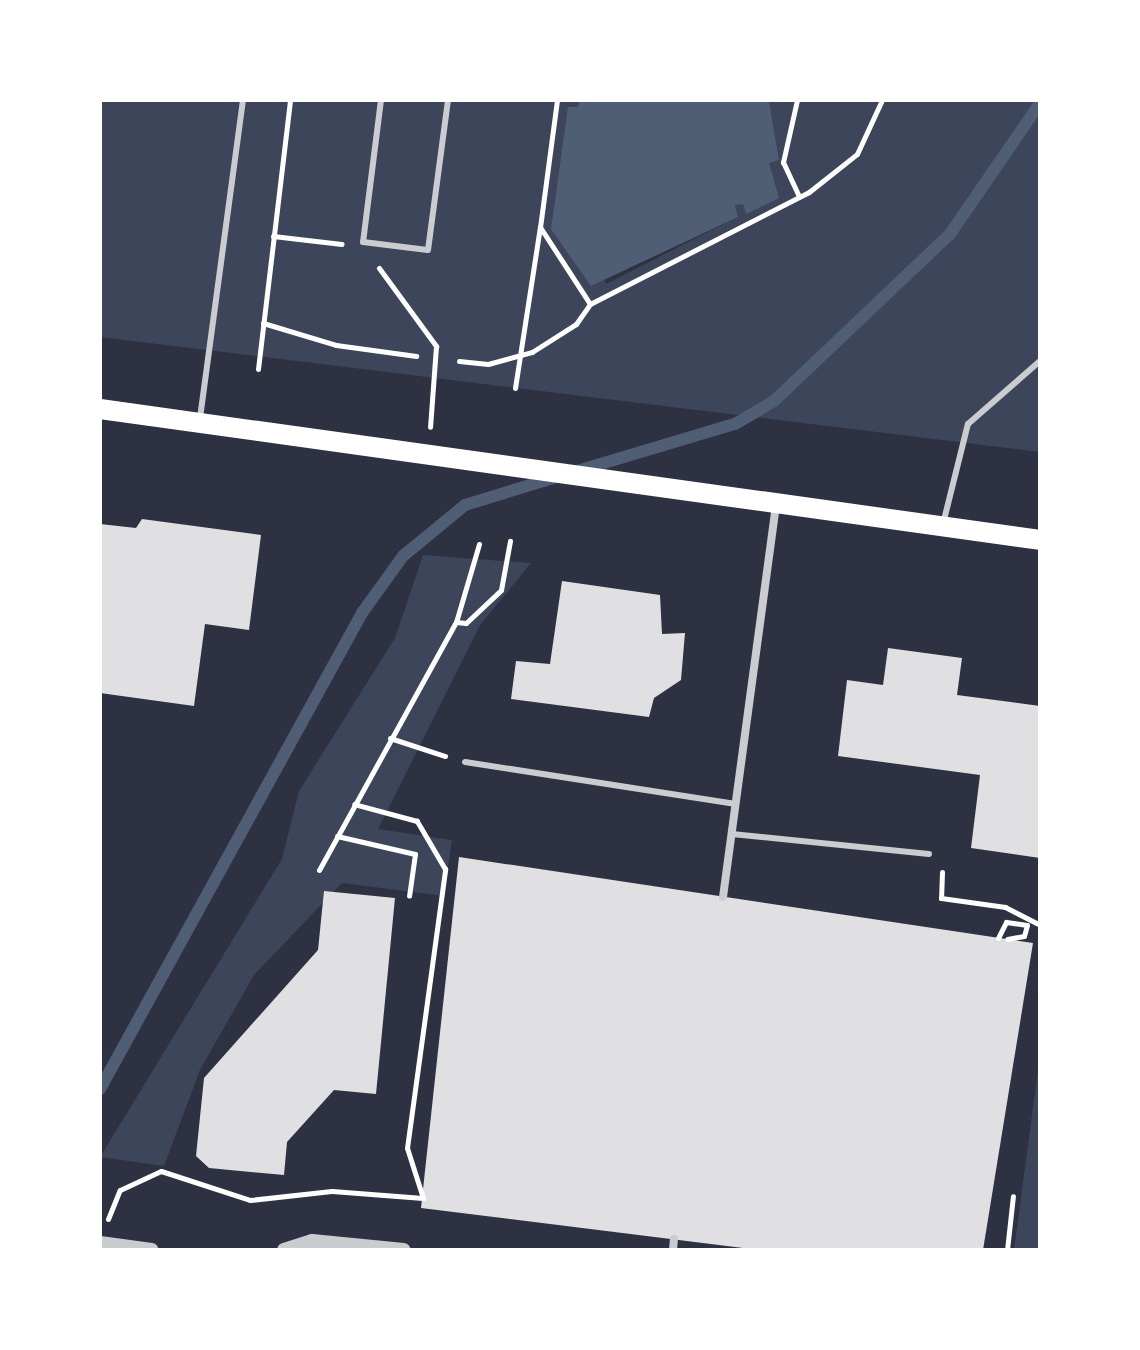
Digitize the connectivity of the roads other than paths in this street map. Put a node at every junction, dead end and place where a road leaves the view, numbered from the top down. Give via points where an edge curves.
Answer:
1 (243, 100) edge
2 (381, 100) edge
3 (448, 100) edge
4 (1040, 361) edge
5 (100, 409) edge
6 (199, 426) junction
7 (776, 505) junction
8 (942, 527) junction
9 (1040, 540) edge
10 (465, 762) road end
11 (736, 804) junction
12 (732, 834) junction
13 (929, 854) road end
14 (723, 897) dead end
15 (674, 1239) dead end
16 (100, 1243) edge
17 (152, 1250) edge
18 (284, 1250) edge
19 (404, 1250) edge
20 (673, 1250) edge

1 - 6 lane
2 - 3 lane via 363,242 428,250
4 - 8 lane via 968,424
5 - 6 main road
6 - 7 main road
7 - 8 main road
7 - 11 street
8 - 9 main road
10 - 11 lane
11 - 12 street
12 - 13 lane
12 - 14 street
15 - 20 street
16 - 17 street
18 - 19 street via 312,1241

